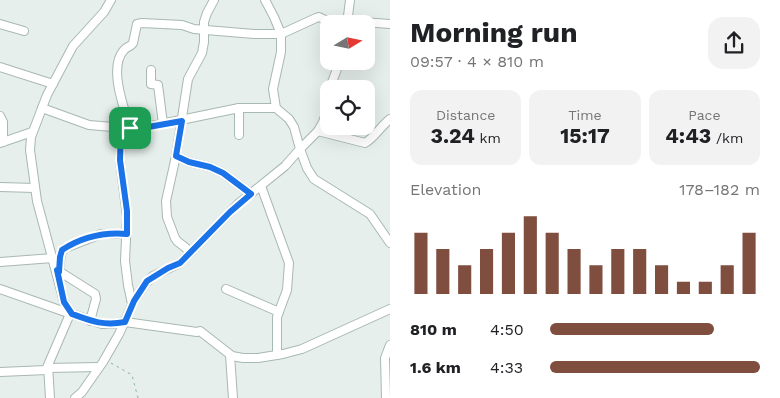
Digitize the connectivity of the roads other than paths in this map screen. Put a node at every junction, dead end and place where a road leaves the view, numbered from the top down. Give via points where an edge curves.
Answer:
1 (100, 0) edge
2 (214, 0) edge
3 (265, 0) edge
4 (350, 0) edge
5 (110, 2) edge
6 (348, 15) edge
7 (320, 17) edge
8 (375, 23) edge
9 (0, 24) edge
10 (390, 24) edge
11 (204, 29) junction
12 (24, 31) dead end
13 (281, 34) junction
14 (0, 67) edge
15 (150, 70) dead end
16 (337, 70) edge
17 (53, 84) junction
18 (42, 108) junction
19 (239, 108) junction
20 (276, 108) junction
21 (0, 116) edge
22 (390, 120) edge
23 (182, 121) junction
24 (163, 124) junction
25 (121, 127) junction
26 (130, 128) junction
27 (318, 130) junction
28 (32, 132) junction
29 (239, 135) dead end
30 (2, 142) edge
31 (300, 149) junction
32 (176, 156) junction
33 (261, 186) junction
34 (0, 187) edge
35 (35, 188) junction
36 (251, 194) junction
37 (127, 234) junction
38 (390, 243) edge
39 (191, 252) junction
40 (54, 258) junction
41 (0, 262) edge
42 (58, 271) junction
43 (0, 289) edge
44 (226, 289) dead end
45 (132, 304) junction
46 (390, 309) edge
47 (279, 312) junction
48 (71, 314) junction
49 (90, 321) junction
50 (125, 322) junction
51 (390, 345) edge
52 (230, 355) junction
53 (277, 355) junction
54 (101, 364) junction
55 (47, 369) junction
56 (0, 372) edge
57 (50, 398) edge
58 (75, 398) edge
59 (233, 398) edge
60 (386, 398) edge

1 - 5 street
2 - 11 street via 205,17
3 - 13 street
4 - 6 street
5 - 17 street via 76,43
7 - 13 street
8 - 10 street
9 - 12 street
11 - 13 street
11 - 23 street via 202,53 188,79
11 - 26 street via 137,24 134,43 124,50 116,71
13 - 20 street via 281,52 273,90
14 - 17 street
15 - 24 street via 151,84 158,85
16 - 27 street via 328,92 327,111
17 - 18 street
18 - 25 street via 88,125
18 - 28 street
19 - 20 street
19 - 23 street
19 - 29 street
20 - 31 street via 289,119
21 - 30 street via 3,122
22 - 27 street via 365,143
23 - 24 street
23 - 32 street
24 - 26 street
25 - 26 street
25 - 37 street via 120,160
27 - 31 street
28 - 30 street
28 - 35 street via 30,150
31 - 33 street
31 - 38 street via 314,180 370,214
32 - 36 street via 223,173
32 - 39 street via 166,201 167,217 177,241
33 - 36 street
33 - 47 street via 289,263 287,290
34 - 35 street
35 - 40 street
36 - 39 street
37 - 42 street via 101,234 65,248
37 - 45 street via 126,273
39 - 45 street via 180,263 150,278
40 - 41 street
40 - 42 street
42 - 48 street via 64,302
42 - 49 street via 95,294
43 - 48 street
44 - 47 street
45 - 50 street
46 - 53 street via 309,346
47 - 53 street
48 - 49 street
48 - 55 street
49 - 50 street via 106,324
50 - 52 street via 200,331
50 - 54 street
51 - 60 street via 384,358
52 - 53 street via 249,359
52 - 59 street
54 - 55 street
54 - 58 street
55 - 56 street
55 - 57 street

